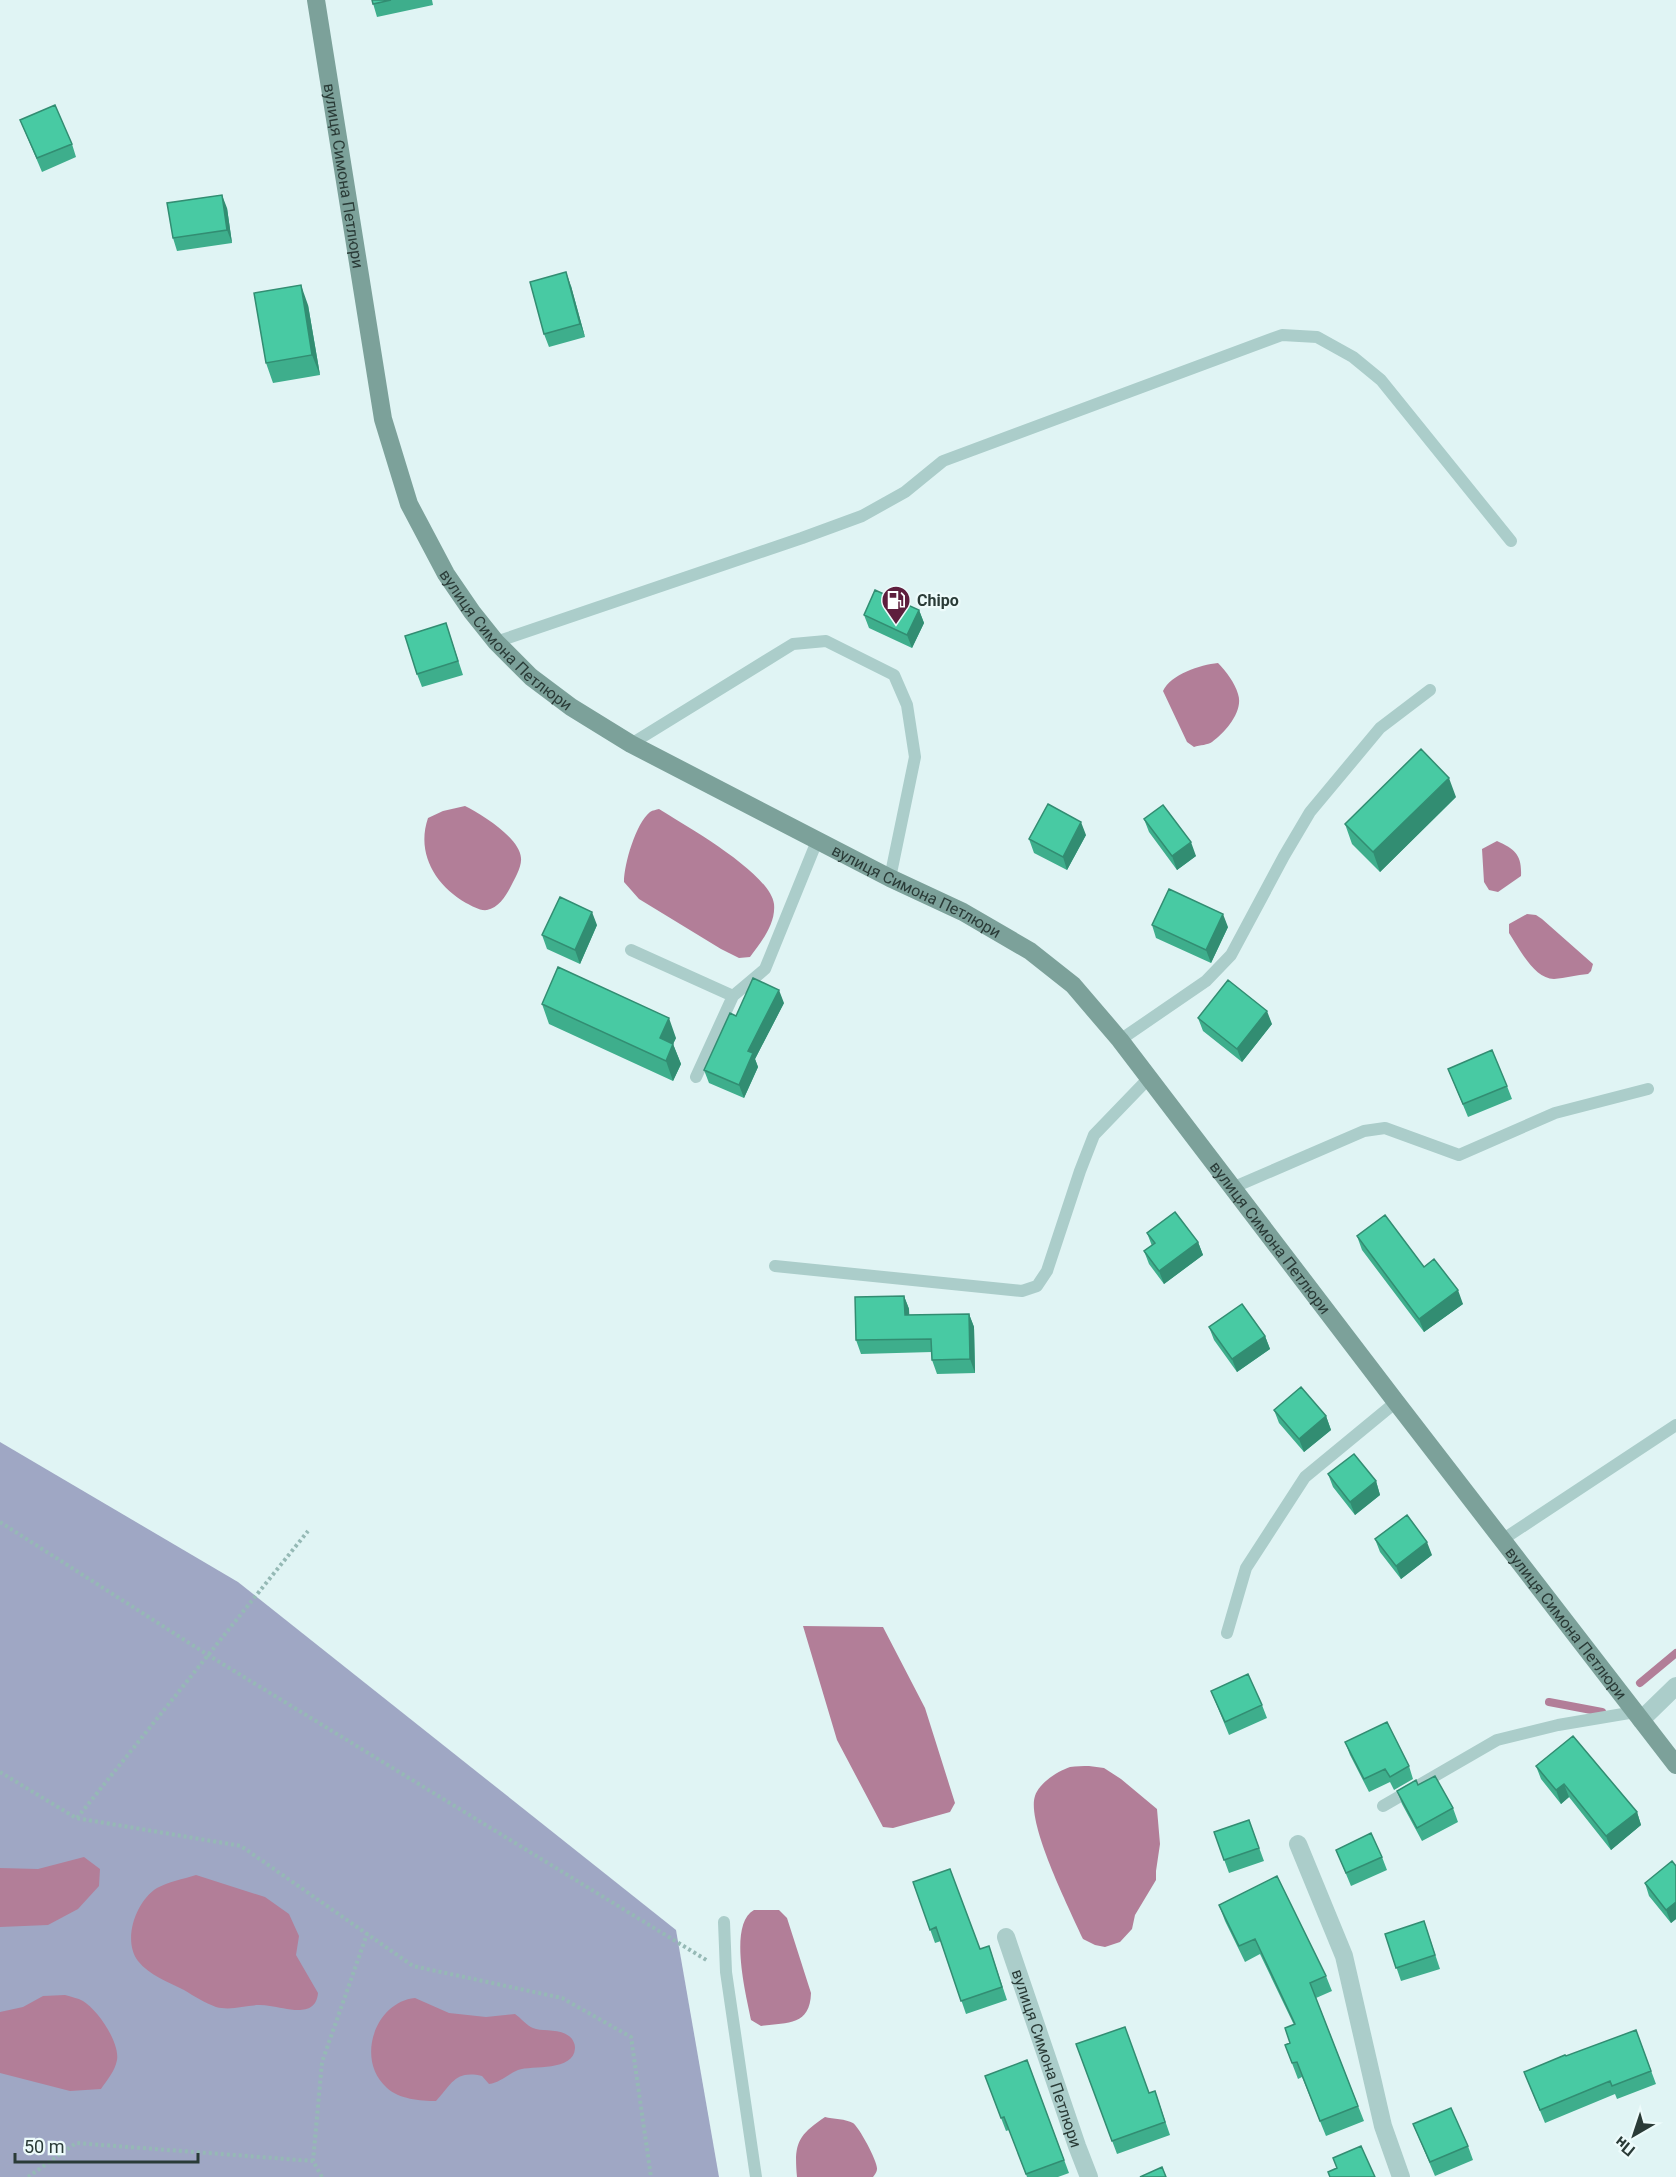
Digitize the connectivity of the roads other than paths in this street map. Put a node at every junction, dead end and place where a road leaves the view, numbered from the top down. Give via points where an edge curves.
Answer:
1 (316, 0) edge
2 (1511, 541) dead end
3 (496, 642) junction
4 (1430, 690) dead end
5 (631, 744) junction
6 (817, 841) junction
7 (890, 878) junction
8 (631, 950) dead end
9 (733, 996) junction
10 (1120, 1040) junction
11 (696, 1077) dead end
12 (1148, 1079) junction
13 (1648, 1089) dead end
14 (1232, 1188) junction
15 (775, 1266) dead end
16 (1396, 1402) junction
17 (1676, 1425) edge
18 (1502, 1540) junction
19 (1227, 1633) dead end
20 (1676, 1686) edge
21 (1638, 1716) junction
22 (1676, 1765) edge
23 (1383, 1806) dead end
24 (1298, 1844) dead end
25 (724, 1922) dead end
26 (1006, 1937) dead end
27 (756, 2177) edge
28 (1089, 2177) edge
29 (1401, 2177) edge

1 - 3 main road, вулиця Симона Петлюри via 383,419 409,504 446,574
2 - 3 lane via 1381,380 1353,357 1317,337 1282,336 943,461 905,492 862,516
3 - 5 main road, вулиця Симона Петлюри via 531,677
4 - 10 lane via 1380,728 1310,812 1231,955 1206,981
5 - 6 main road, вулиця Симона Петлюри
5 - 7 lane via 793,644 826,642 894,675 908,705 915,757
6 - 7 main road, вулиця Симона Петлюри
6 - 9 lane via 765,969
7 - 10 main road, вулиця Симона Петлюри via 963,912 1030,951 1073,985
8 - 9 lane
9 - 11 lane
10 - 12 main road, вулиця Симона Петлюри
12 - 14 main road, вулиця Симона Петлюри
12 - 15 lane via 1094,1135 1047,1271 1037,1286 1022,1291
13 - 14 lane via 1554,1113 1459,1155 1385,1128 1364,1131
14 - 16 main road, вулиця Симона Петлюри
16 - 18 main road, вулиця Симона Петлюри
16 - 19 lane via 1305,1477 1245,1568
17 - 18 lane
18 - 21 main road, вулиця Симона Петлюри
20 - 21 street
21 - 22 main road, вулиця Симона Петлюри
21 - 23 lane via 1558,1725 1497,1740
24 - 29 street via 1344,1956 1383,2126
25 - 27 lane via 726,1972
26 - 28 street, вулиця Симона Петлюри

